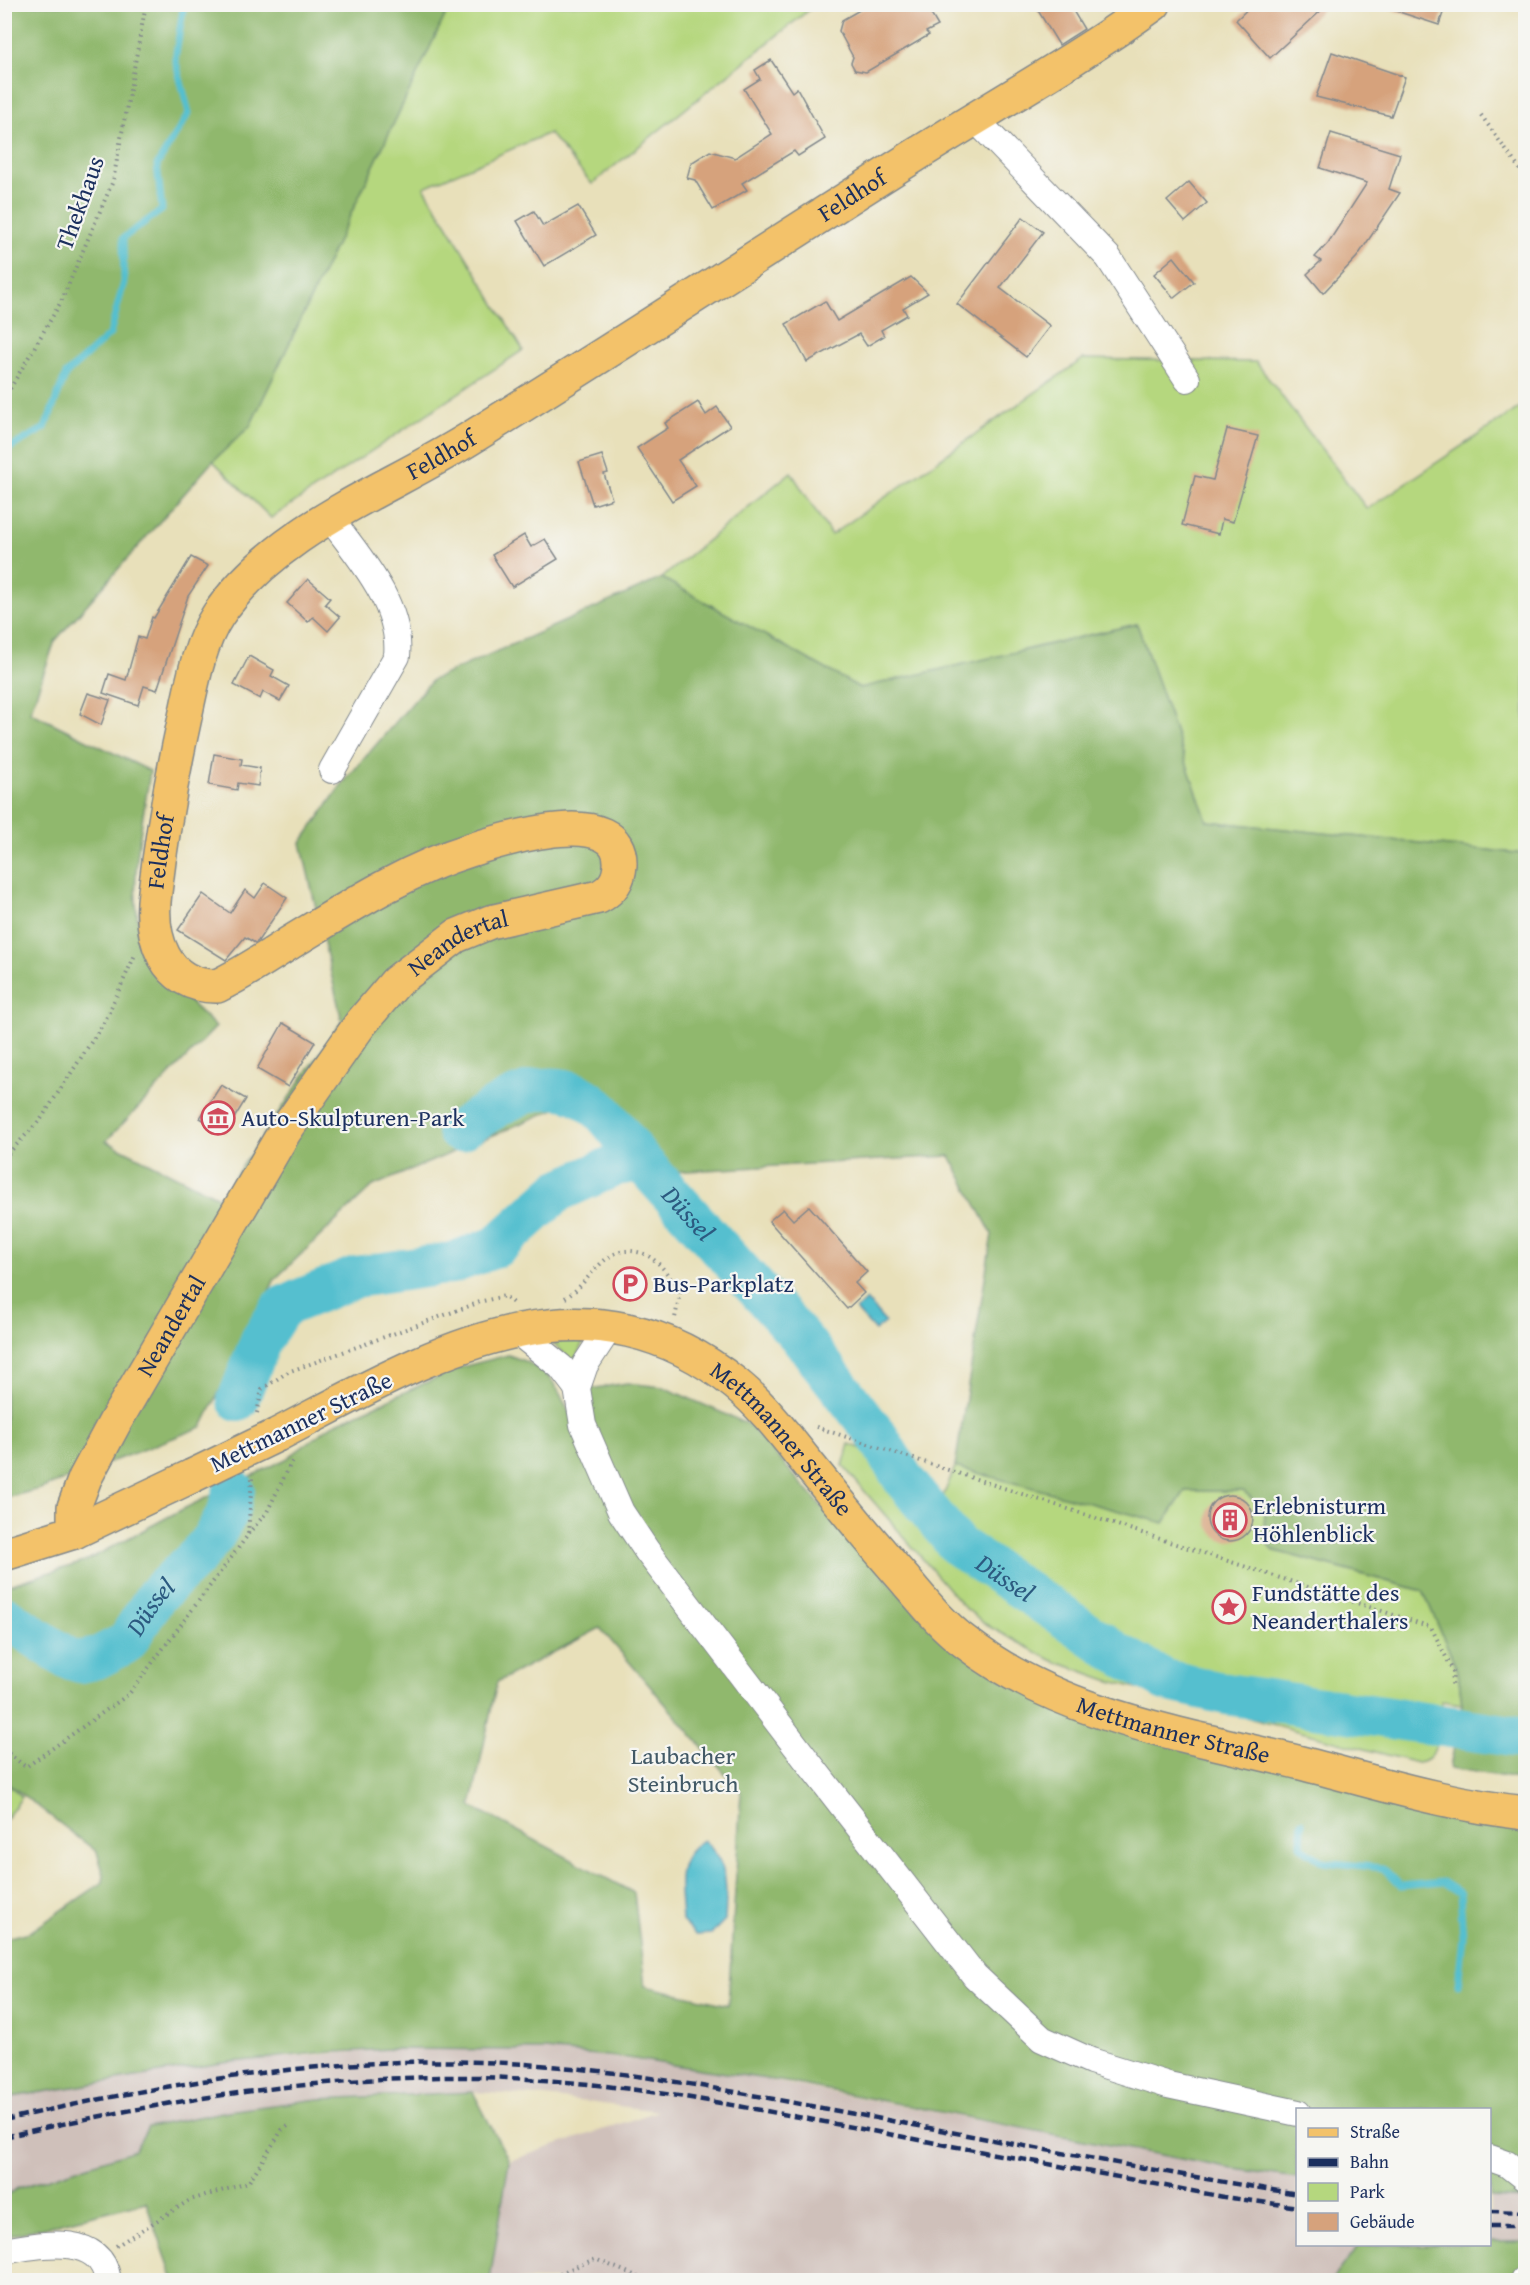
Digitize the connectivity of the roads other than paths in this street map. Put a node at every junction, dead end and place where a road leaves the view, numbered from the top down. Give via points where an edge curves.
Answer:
1 (1154, 4) edge
2 (974, 118) junction
3 (1187, 378) dead end
4 (330, 518) junction
5 (332, 770) dead end
6 (164, 956) joint
7 (516, 1311) junction
8 (610, 1327) junction
9 (576, 1388) junction
10 (74, 1532) junction
11 (4, 1554) edge
12 (1526, 1813) edge
13 (1296, 2113) edge
14 (1491, 2158) edge
15 (1526, 2179) edge
16 (4, 2251) edge
17 (104, 2270) edge

1 - 2 main road, Feldhof
2 - 3 lane via 1108,256
2 - 4 main road, Feldhof via 464,442
4 - 5 lane via 364,564 386,602 399,637 397,656
4 - 6 main road, Feldhof via 250,576 217,617 195,669 162,832 152,916
6 - 10 main road, Neandertal via 190,982 217,986 380,889 470,850 520,837 585,828 609,838 619,857 617,880 610,891 490,922 456,936 396,982 361,1023 285,1131 115,1422 74,1507
7 - 8 main road, Mettmanner Straße via 563,1323
7 - 9 lane
7 - 10 main road, Mettmanner Straße, bridge via 440,1356 267,1424 192,1476
8 - 9 lane via 585,1365
8 - 12 main road, Mettmanner Straße via 652,1337 694,1355 739,1387 928,1606 963,1641 1008,1672 1065,1699 1129,1720 1438,1798
9 - 13 lane via 583,1425 621,1512 975,1976 1042,2040 1091,2061 1168,2085
10 - 11 main road, Mettmanner Straße
14 - 15 lane via 1507,2164
16 - 17 lane via 45,2244 72,2245 89,2251

